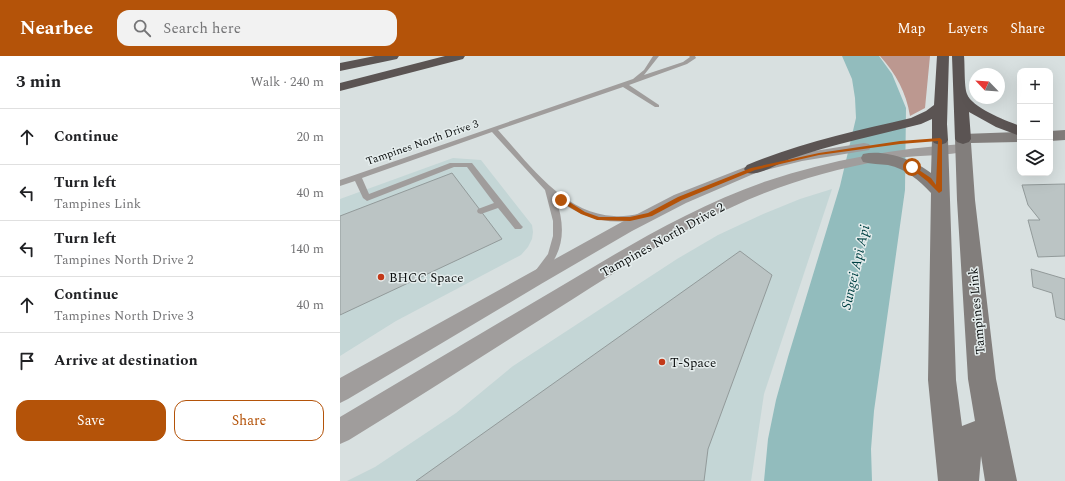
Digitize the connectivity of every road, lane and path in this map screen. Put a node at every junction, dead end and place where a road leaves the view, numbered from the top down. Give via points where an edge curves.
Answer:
1 (393, 56) edge
2 (408, 56) edge
3 (459, 56) edge
4 (656, 56) edge
5 (692, 56) edge
6 (943, 56) edge
7 (958, 56) edge
8 (340, 67) edge
9 (340, 71) edge
10 (626, 85) junction
11 (340, 87) edge
12 (960, 94) junction
13 (657, 106) dead end
14 (941, 106) junction
15 (494, 130) junction
16 (1017, 130) edge
17 (1065, 135) edge
18 (1053, 136) edge
19 (1017, 137) edge
20 (940, 144) junction
21 (963, 144) junction
22 (1065, 144) edge
23 (1053, 145) edge
24 (1017, 146) edge
25 (838, 152) junction
26 (914, 153) junction
27 (869, 158) joint
28 (753, 169) joint
29 (357, 177) junction
30 (340, 178) edge
31 (340, 183) edge
32 (549, 191) junction
33 (939, 191) junction
34 (499, 204) junction
35 (481, 211) dead end
36 (650, 214) junction
37 (518, 227) dead end
38 (534, 279) junction
39 (340, 391) edge
40 (340, 431) edge
41 (991, 432) junction
42 (954, 481) edge
43 (964, 481) edge
44 (1001, 481) edge

1 - 8 highway
2 - 9 highway
3 - 11 highway
4 - 10 lane, Tampines North Drive 3 via 642,74
5 - 10 lane, Tampines North Drive 3 via 693,58 685,63
6 - 14 highway
7 - 12 highway
10 - 13 lane
10 - 15 lane, Tampines North Drive 3
12 - 16 highway via 970,107
12 - 21 highway
14 - 20 highway
14 - 25 highway via 916,121
15 - 29 lane, Tampines North Drive 3
15 - 32 lane, Tampines North Drive 3
17 - 18 street
19 - 21 street, Tampines North Drive 2
20 - 21 street, Tampines North Drive 2
20 - 26 street, Tampines North Drive 2
20 - 33 street
21 - 24 street, Tampines North Drive 2
21 - 41 street, Tampines Link via 982,379
22 - 23 street
25 - 26 street, Tampines North Drive 2
25 - 27 street, Tampines North Drive 2
25 - 28 highway via 783,156
25 - 40 street, Tampines North Drive 2 via 685,223 635,251
26 - 27 street via 888,160
26 - 33 street via 929,180
28 - 36 street, Tampines North Drive 2
29 - 30 lane, Tampines North Drive 3
29 - 31 lane, Tampines North Drive 3
29 - 34 lane via 367,198 453,165 469,165
32 - 36 lane, Tampines North Drive 3 via 583,213 599,218 630,219
32 - 38 lane, Tampines North Drive 3 via 555,206 558,239 554,252
33 - 42 street via 942,380
34 - 35 lane
34 - 37 lane
36 - 38 street, Tampines North Drive 2
38 - 39 street, Tampines North Drive 2
41 - 43 street via 973,436 966,452
41 - 44 street, Tampines Link

